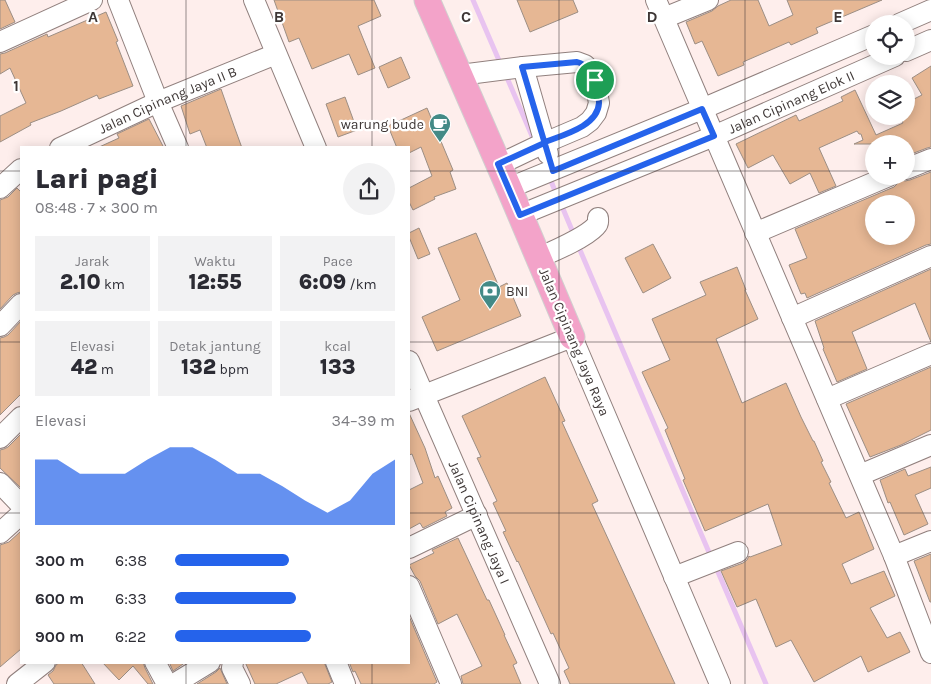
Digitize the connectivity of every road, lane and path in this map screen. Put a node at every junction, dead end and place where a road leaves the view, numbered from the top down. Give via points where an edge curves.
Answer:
1 (92, 0) edge
2 (118, 0) edge
3 (427, 0) edge
4 (656, 0) edge
5 (708, 0) edge
6 (256, 1) edge
7 (929, 9) edge
8 (915, 16) edge
9 (664, 18) junction
10 (865, 39) edge
11 (931, 40) edge
12 (0, 42) edge
13 (915, 47) edge
14 (276, 54) junction
15 (875, 65) edge
16 (510, 69) junction
17 (460, 75) junction
18 (158, 102) junction
19 (702, 109) junction
20 (714, 136) junction
21 (539, 145) junction
22 (64, 146) edge
23 (177, 146) edge
24 (315, 146) edge
25 (931, 159) edge
26 (498, 164) junction
27 (915, 165) edge
28 (20, 170) edge
29 (551, 172) junction
30 (868, 185) edge
31 (513, 186) junction
32 (0, 188) edge
33 (523, 214) junction
34 (598, 218) dead end
35 (756, 232) junction
36 (547, 254) junction
37 (931, 256) edge
38 (20, 305) edge
39 (792, 318) junction
40 (0, 326) edge
41 (572, 337) junction
42 (931, 354) edge
43 (410, 366) edge
44 (416, 398) edge
45 (827, 399) junction
46 (20, 418) edge
47 (0, 438) edge
48 (931, 445) edge
49 (860, 475) junction
50 (0, 484) edge
51 (20, 503) edge
52 (20, 515) edge
53 (477, 515) junction
54 (0, 533) edge
55 (931, 541) edge
56 (410, 548) edge
57 (894, 556) junction
58 (723, 558) dead end
59 (674, 576) junction
60 (410, 588) edge
61 (931, 653) edge
62 (43, 664) edge
63 (156, 664) edge
64 (207, 664) edge
65 (233, 664) edge
66 (337, 664) edge
67 (18, 684) edge
68 (167, 684) edge
69 (174, 684) edge
70 (240, 684) edge
71 (346, 684) edge
72 (451, 684) edge
73 (550, 684) edge
74 (720, 684) edge

1 - 12 street
2 - 18 street
3 - 17 main road, Jalan Cipinang Jaya Raya
4 - 9 street
5 - 9 street
6 - 14 street
7 - 8 street
9 - 19 street
10 - 19 street, Jalan Cipinang Elok II
11 - 13 street
14 - 18 street, Jalan Cipinang Jaya II B
14 - 24 street
15 - 20 street, Jalan Cipinang Elok II
16 - 17 street
16 - 21 street
16 - 21 street via 577,62 592,72 599,103 596,113 582,127
17 - 26 main road, Jalan Cipinang Jaya Raya
18 - 22 street, Jalan Cipinang Jaya II B
18 - 23 street
19 - 20 street
19 - 29 street, Jalan Cipinang Elok II
20 - 33 street, Jalan Cipinang Elok II
20 - 35 street
21 - 26 street
21 - 29 street
25 - 27 street
26 - 31 main road, Jalan Cipinang Jaya Raya
28 - 32 street
29 - 31 street, Jalan Cipinang Elok II
30 - 35 street
31 - 33 main road, Jalan Cipinang Jaya Raya
33 - 36 main road, Jalan Cipinang Jaya Raya
34 - 36 street via 595,227
35 - 39 street
36 - 41 main road, Jalan Cipinang Jaya Raya
37 - 39 street
38 - 40 street
39 - 45 street
41 - 44 street
41 - 59 street, Jalan Cipinang Jaya Raya
42 - 45 street
43 - 44 street, Jalan Cipinang Jaya I
44 - 53 street, Jalan Cipinang Jaya I
45 - 49 street
46 - 47 street
48 - 49 street
49 - 57 street
50 - 51 street
52 - 54 street
53 - 56 street
53 - 73 street, Jalan Cipinang Jaya I
55 - 57 street
57 - 61 street
58 - 59 street
59 - 74 street, Jalan Cipinang Jaya Raya
60 - 72 street
62 - 67 street
63 - 68 street
64 - 69 street
65 - 70 street
66 - 71 street

